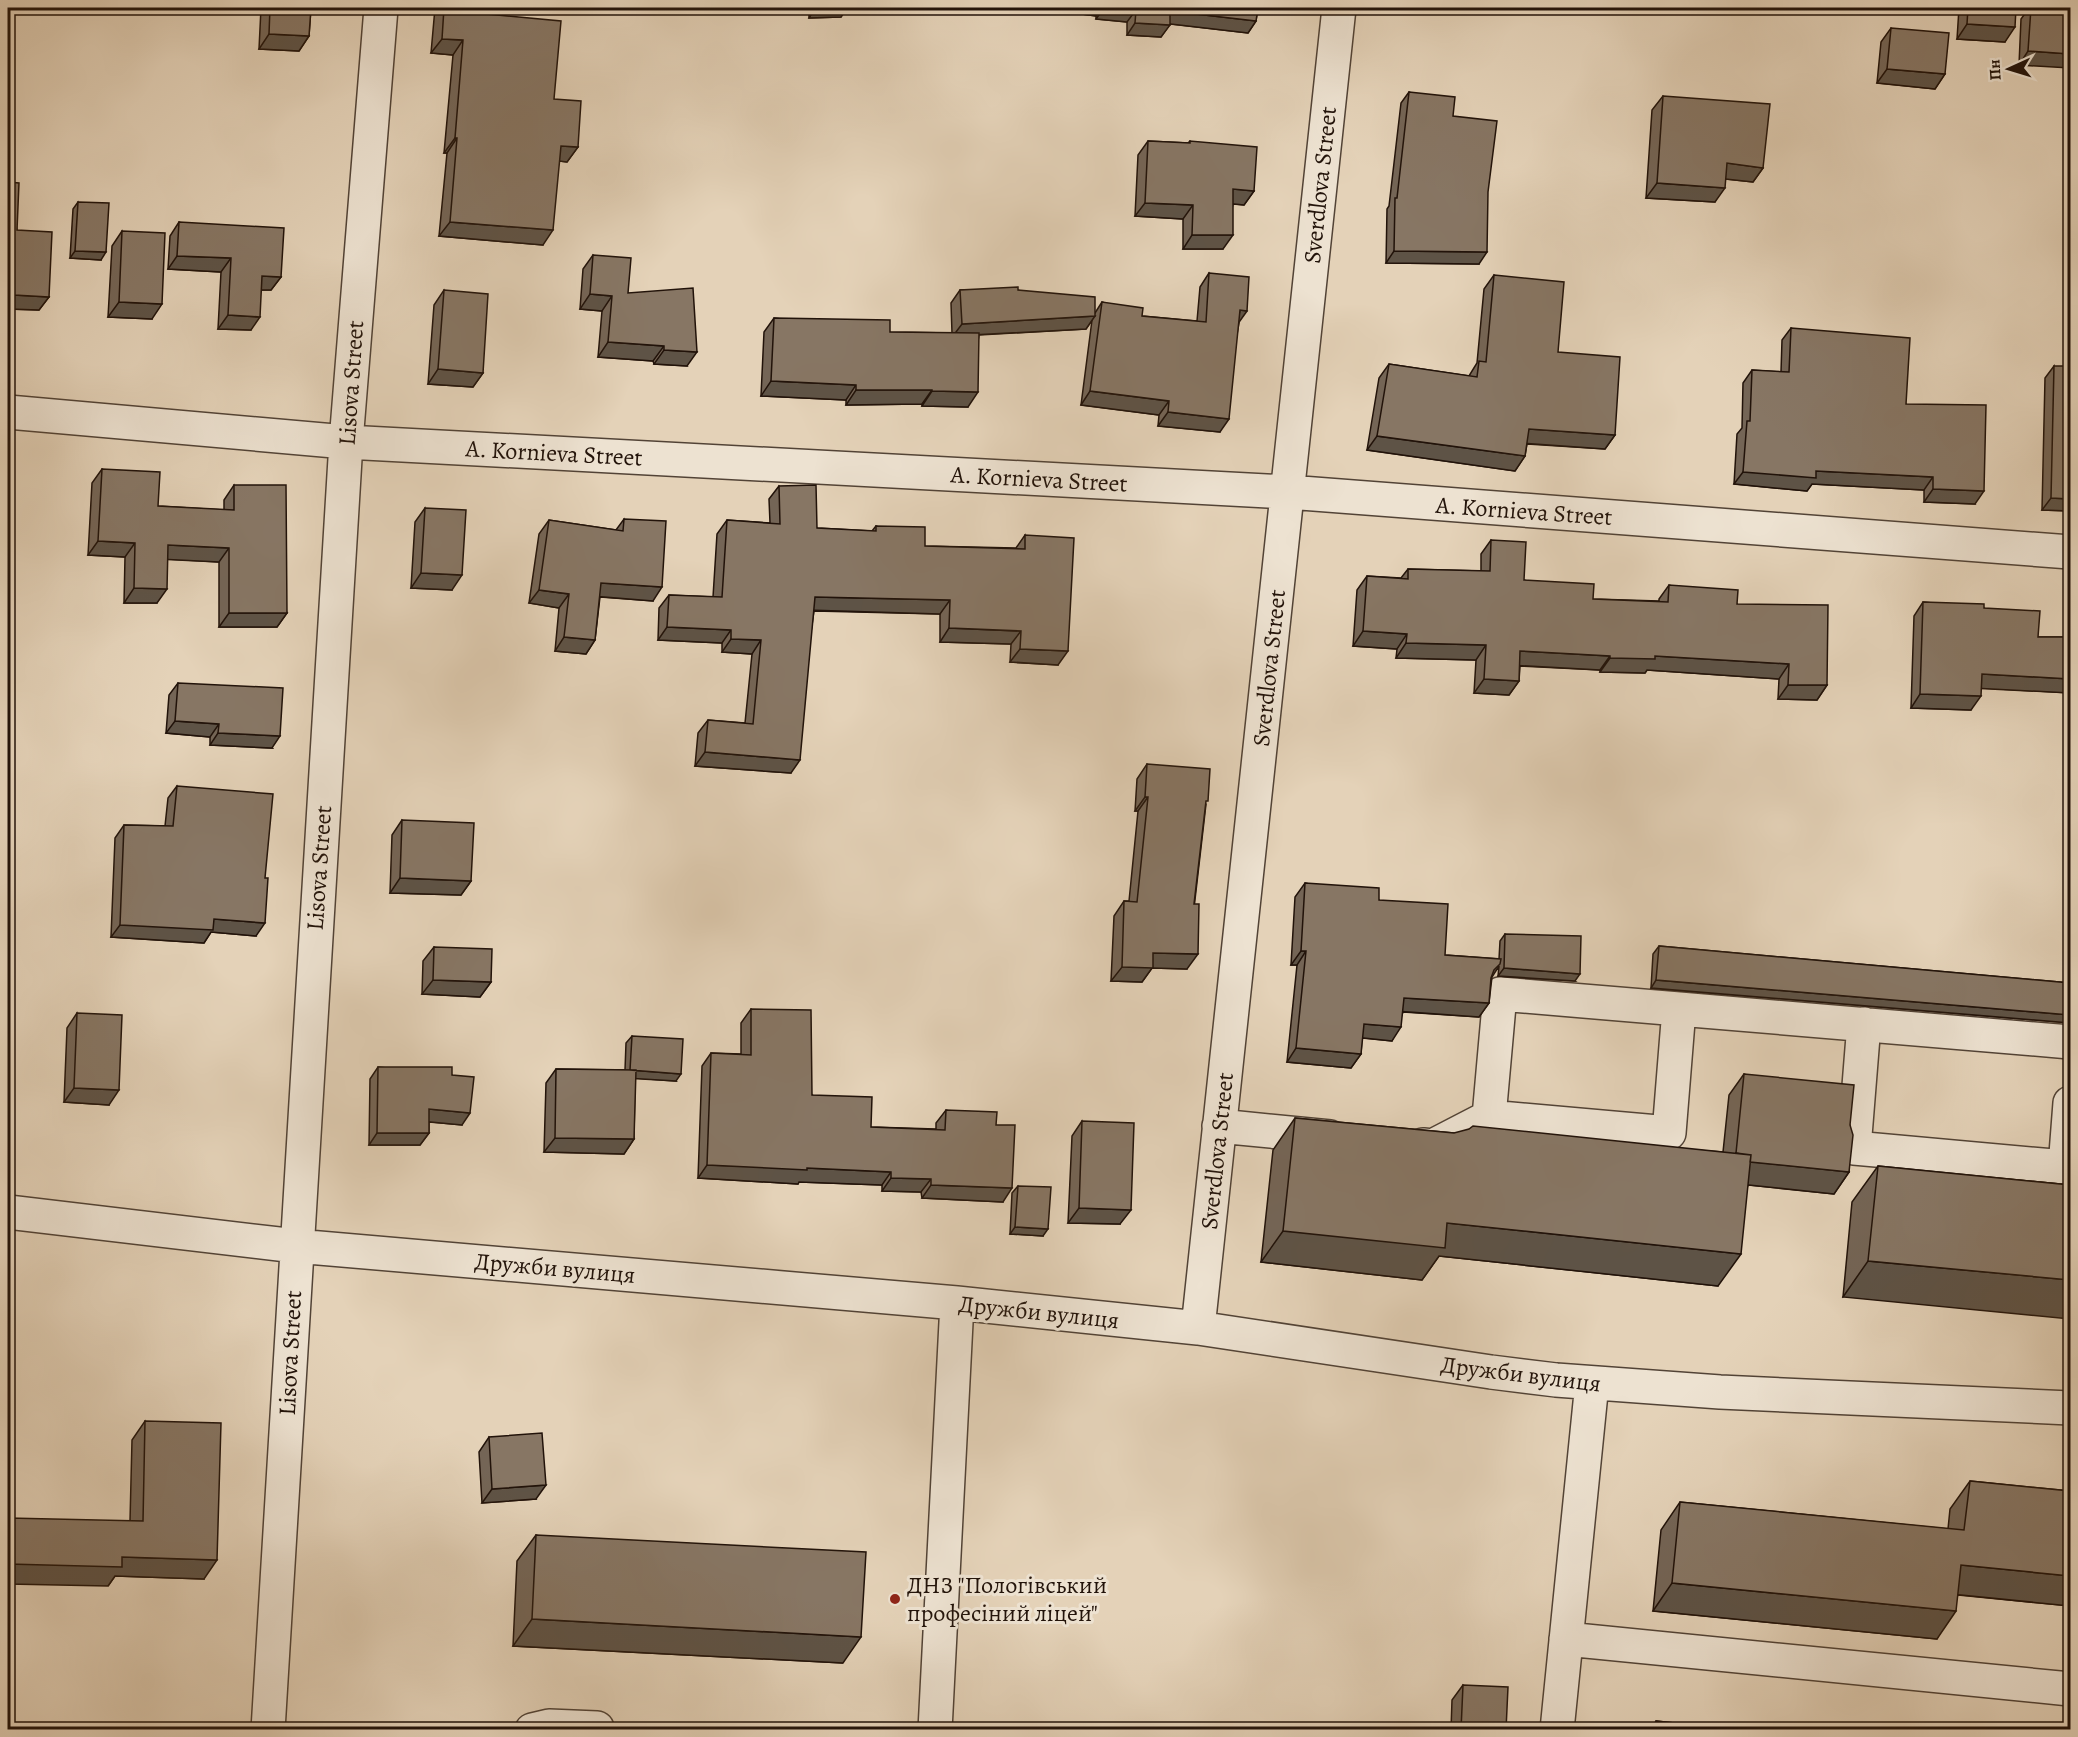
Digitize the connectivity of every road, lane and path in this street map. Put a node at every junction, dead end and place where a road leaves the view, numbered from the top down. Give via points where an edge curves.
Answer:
1 (381, 8) edge
2 (1339, 8) edge
3 (8, 412) edge
4 (346, 442) junction
5 (1288, 492) junction
6 (2070, 552) edge
7 (1679, 1009) junction
8 (1864, 1024) junction
9 (2070, 1042) edge
10 (2070, 1103) edge
11 (1489, 1117) junction
12 (1219, 1126) junction
13 (1361, 1140) edge
14 (1397, 1143) edge
15 (8, 1212) edge
16 (296, 1246) junction
17 (957, 1303) junction
18 (1198, 1328) junction
19 (1592, 1383) junction
20 (2070, 1408) edge
21 (1566, 1639) junction
22 (2070, 1689) edge
23 (597, 1728) edge
24 (268, 1730) edge
25 (532, 1730) edge
26 (934, 1730) edge
27 (1557, 1730) edge

1 - 4 street, Lisova Street
2 - 5 street, Sverdlova Street
3 - 4 street, A. Kornieva Street
4 - 5 street, A. Kornieva Street
4 - 16 street, Lisova Street
5 - 6 street, A. Kornieva Street
5 - 12 street, Sverdlova Street
7 - 8 street
7 - 11 street via 1500,994
7 - 11 street via 1669,1133
8 - 9 street
8 - 10 street via 1854,1148 2065,1167
11 - 14 street via 1432,1146
12 - 13 street
12 - 18 street, Sverdlova Street
15 - 16 street, Дружби вулиця
16 - 17 street, Дружби вулиця
16 - 24 street, Lisova Street
17 - 18 street, Дружби вулиця
17 - 26 street
18 - 19 street, Дружби вулиця via 1491,1372
19 - 20 street, Дружби вулиця
19 - 21 street
21 - 22 street
21 - 27 street
23 - 25 street via 549,1726

